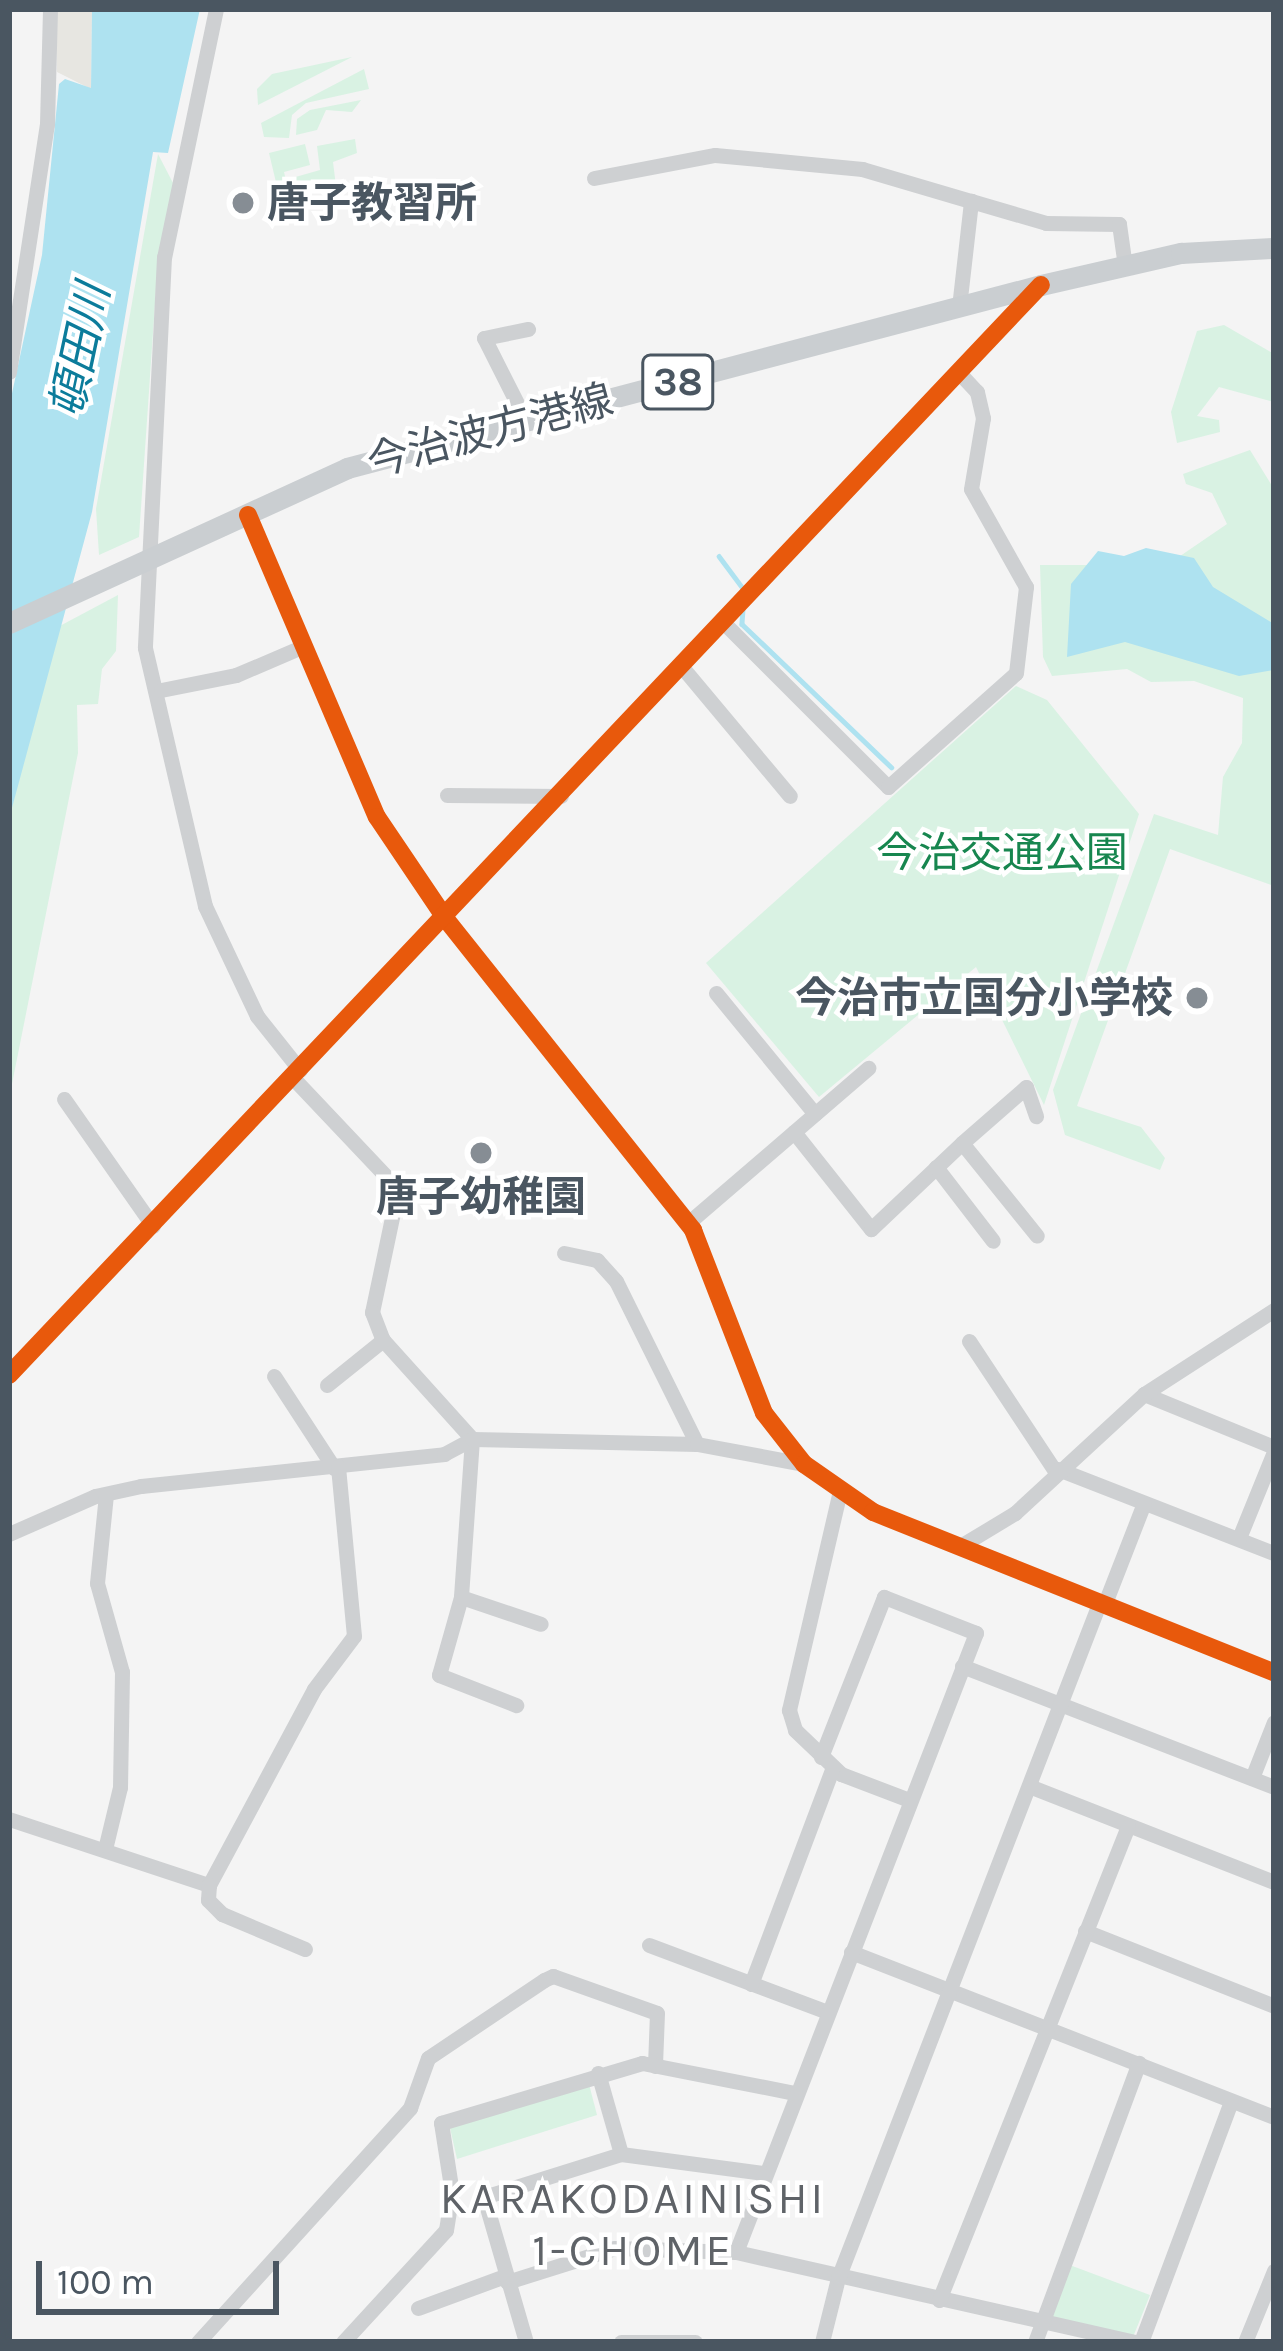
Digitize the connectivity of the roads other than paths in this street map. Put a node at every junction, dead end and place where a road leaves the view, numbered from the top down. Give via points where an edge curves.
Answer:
1 (50, 9) edge
2 (216, 9) edge
3 (594, 178) dead end
4 (971, 201) junction
5 (1274, 248) edge
6 (1125, 266) junction
7 (1041, 285) junction
8 (959, 307) junction
9 (528, 329) dead end
10 (9, 372) edge
11 (961, 375) junction
12 (526, 422) junction
13 (248, 515) junction
14 (148, 559) junction
15 (9, 623) edge
16 (724, 623) junction
17 (304, 646) junction
18 (682, 668) junction
19 (161, 690) junction
20 (447, 795) dead end
21 (561, 796) junction
22 (790, 796) dead end
23 (445, 918) junction
24 (716, 993) dead end
25 (868, 1068) dead end
26 (297, 1074) junction
27 (64, 1100) dead end
28 (815, 1114) junction
29 (1036, 1117) dead end
30 (794, 1132) junction
31 (962, 1143) junction
32 (936, 1167) junction
33 (688, 1223) junction
34 (153, 1226) junction
35 (1037, 1236) dead end
36 (993, 1241) dead end
37 (564, 1253) dead end
38 (1274, 1310) edge
39 (383, 1340) junction
40 (969, 1341) dead end
41 (9, 1375) edge
42 (274, 1376) dead end
43 (327, 1385) dead end
44 (1144, 1394) junction
45 (472, 1439) junction
46 (697, 1444) junction
47 (1274, 1449) edge
48 (804, 1464) junction
49 (336, 1468) junction
50 (1056, 1470) junction
51 (106, 1493) junction
52 (839, 1495) junction
53 (1144, 1503) junction
54 (9, 1534) edge
55 (1239, 1538) junction
56 (962, 1545) junction
57 (1274, 1553) edge
58 (461, 1598) junction
59 (1103, 1602) junction
60 (541, 1624) dead end
61 (962, 1666) junction
62 (1274, 1672) edge
63 (1060, 1705) junction
64 (516, 1706) dead end
65 (1274, 1722) edge
66 (827, 1762) junction
67 (1252, 1778) junction
68 (1029, 1786) junction
69 (1274, 1787) edge
70 (909, 1800) junction
71 (9, 1819) edge
72 (1128, 1826) junction
73 (106, 1846) junction
74 (1274, 1882) edge
75 (209, 1885) junction
76 (1085, 1930) junction
77 (649, 1945) dead end
78 (305, 1948) dead end
79 (851, 1952) junction
80 (751, 1984) junction
81 (949, 1989) junction
82 (1273, 2002) edge
83 (827, 2012) junction
84 (1046, 2027) junction
85 (1139, 2063) junction
86 (655, 2066) junction
87 (598, 2073) junction
88 (795, 2092) junction
89 (1231, 2101) junction
90 (1274, 2117) edge
91 (621, 2154) junction
92 (764, 2174) junction
93 (736, 2252) junction
94 (1274, 2271) edge
95 (838, 2278) junction
96 (506, 2279) junction
97 (939, 2300) junction
98 (418, 2308) dead end
99 (1039, 2324) junction
100 (198, 2342) edge
101 (344, 2342) edge
102 (526, 2342) edge
103 (621, 2342) edge
104 (695, 2342) edge
105 (822, 2342) edge
106 (1034, 2342) edge
107 (1137, 2342) edge
108 (1245, 2342) edge

1 - 10 street via 36,216
2 - 14 street via 164,256
3 - 4 street via 715,155 862,169
4 - 6 street via 1046,223 1120,224
4 - 8 street
5 - 6 main road, 今治波方港線 / 38
6 - 7 main road, 今治波方港線 / 38
7 - 8 main road, 今治波方港線 / 38
7 - 11 street
8 - 12 main road, 今治波方港線 / 38
9 - 12 street via 484,338
11 - 16 street
11 - 16 street via 983,418 971,489 1025,586 1016,673 888,787
12 - 13 main road, 今治波方港線 / 38 via 346,468
13 - 14 main road, 今治波方港線 / 38
13 - 17 street
14 - 15 main road, 今治波方港線 / 38
14 - 19 street via 145,648
16 - 18 street
17 - 19 street via 236,675
17 - 23 street via 377,817
18 - 21 street
18 - 22 street
19 - 26 street via 205,907 257,1016
20 - 21 street
21 - 23 street
23 - 26 street
23 - 33 street
24 - 28 street
25 - 28 street
26 - 34 street
26 - 39 street via 398,1189 372,1312
27 - 34 street
28 - 30 street
29 - 31 street via 1026,1087
30 - 32 street via 871,1229
30 - 33 street
31 - 32 street
31 - 35 street
32 - 36 street
33 - 48 street via 764,1413
34 - 41 street
37 - 46 street via 597,1260 616,1281
38 - 44 street
39 - 43 street
39 - 45 street
40 - 50 street
42 - 49 street
44 - 47 street
44 - 50 street
45 - 46 street
45 - 49 street via 443,1454
45 - 58 street
46 - 48 street
47 - 55 street
48 - 52 street
49 - 51 street
49 - 75 street via 354,1636 314,1689
50 - 53 street
50 - 56 street via 1016,1513
51 - 54 street
51 - 73 street via 97,1583 122,1672 120,1787
52 - 56 street
52 - 66 street via 789,1709 795,1730
53 - 55 street
53 - 59 street
55 - 57 street
56 - 59 street
58 - 60 street
58 - 64 street via 439,1675
59 - 62 street
59 - 63 street
61 - 63 street
61 - 66 street via 976,1633 884,1597
61 - 70 street
63 - 67 street
63 - 68 street
65 - 67 street
66 - 70 street
66 - 80 street
67 - 69 street
68 - 72 street
68 - 81 street
70 - 79 street
71 - 73 street
72 - 74 street
72 - 76 street
73 - 75 street
75 - 78 street via 208,1900 222,1914
76 - 82 street
76 - 84 street
77 - 80 street
79 - 81 street
79 - 83 street
80 - 83 street
81 - 84 street
81 - 95 street
83 - 88 street
84 - 85 street
84 - 97 street
85 - 89 street
85 - 99 street
86 - 87 street
86 - 88 street
86 - 100 street via 656,2013 554,1976 544,1980 428,2058 410,2108
87 - 91 street
87 - 101 street via 442,2123 452,2193 446,2230
88 - 92 street
89 - 90 street
89 - 107 street
91 - 92 street
91 - 96 street via 484,2198
92 - 93 street
93 - 95 street
93 - 96 street via 615,2248
94 - 108 street
95 - 97 street
95 - 105 street
96 - 98 street
96 - 102 street
97 - 99 street
99 - 106 street
99 - 107 street
103 - 104 street

